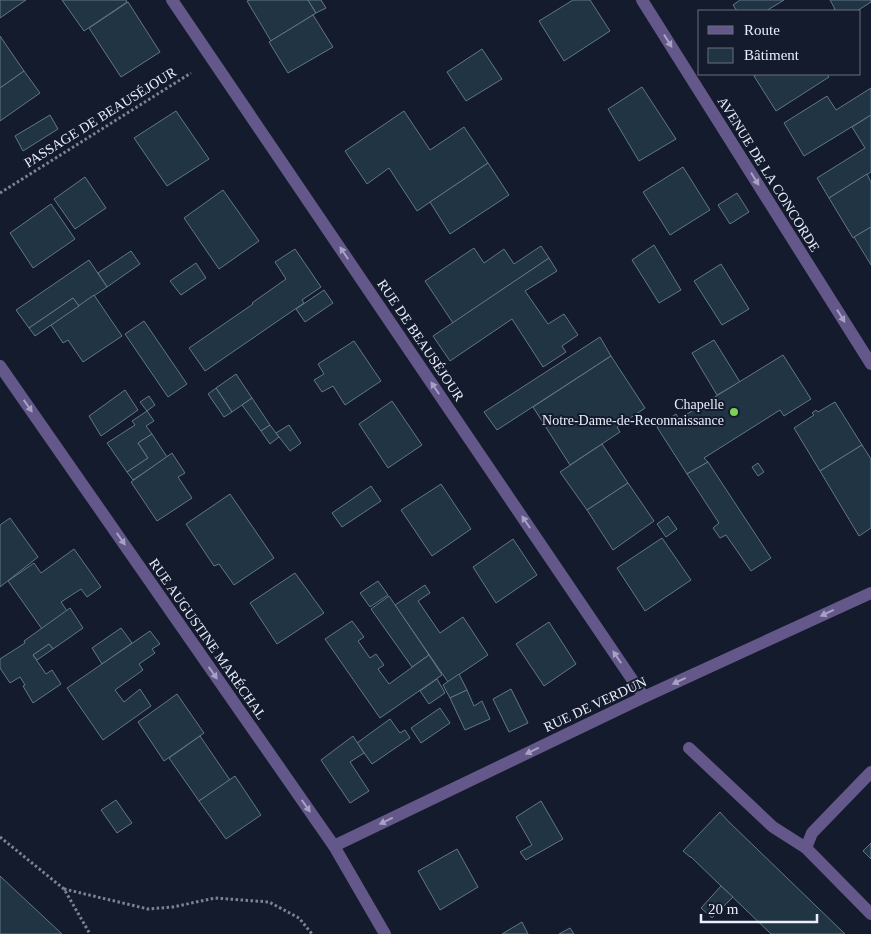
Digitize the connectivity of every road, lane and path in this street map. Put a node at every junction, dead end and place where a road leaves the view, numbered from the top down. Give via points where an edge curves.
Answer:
1 (172, 0) edge
2 (642, 0) edge
3 (213, 59) junction
4 (0, 193) edge
5 (871, 364) edge
6 (0, 366) edge
7 (871, 592) edge
8 (644, 697) junction
9 (689, 748) dead end
10 (871, 772) edge
11 (0, 837) edge
12 (334, 846) junction
13 (806, 848) junction
14 (64, 889) junction
15 (871, 914) edge
16 (90, 934) edge
17 (312, 934) edge
18 (385, 934) edge

1 - 3 street, RUE DE BEAUSÉJOUR
2 -> 5 street, AVENUE DE LA CONCORDE
3 - 4 path, PASSAGE DE BEAUSÉJOUR
8 -> 3 street, RUE DE BEAUSÉJOUR
6 -> 12 street, RUE AUGUSTINE MARÉCHAL
7 -> 8 street, RUE DE VERDUN
8 -> 12 street, RUE DE VERDUN
9 - 13 street via 773,827
10 - 13 street via 812,833
11 - 14 path
12 - 18 street, RUE AUGUSTINE MARÉCHAL
13 - 15 street
14 - 16 path
14 - 17 path via 148,910 215,898 269,902 299,918

